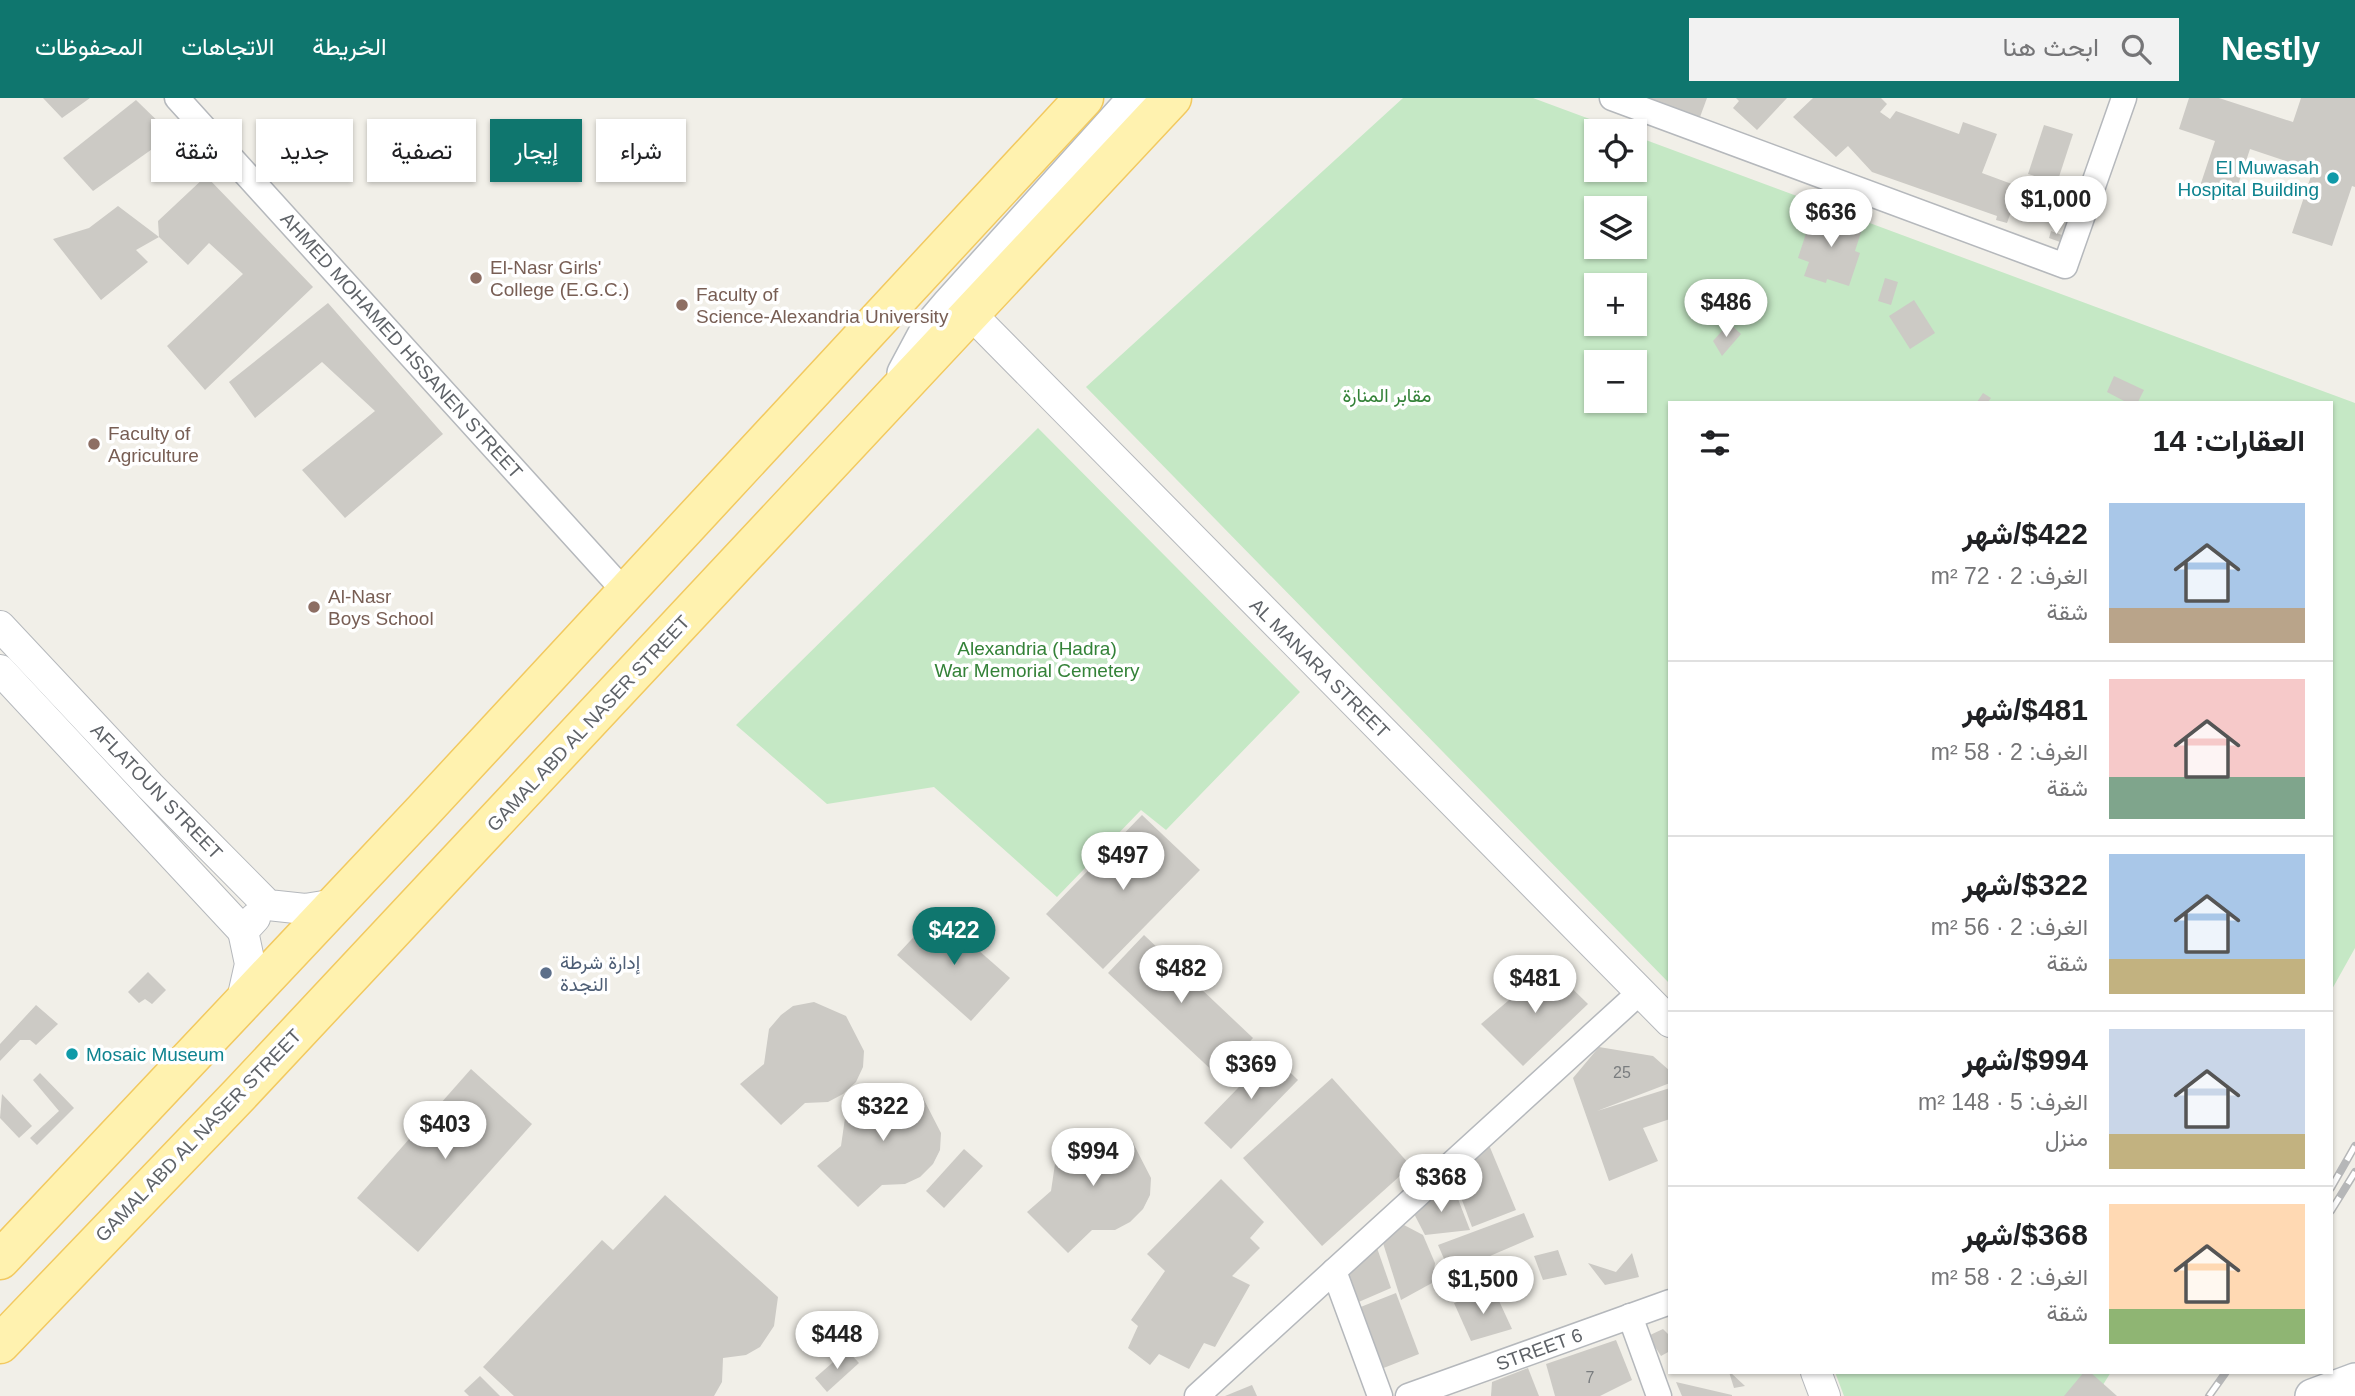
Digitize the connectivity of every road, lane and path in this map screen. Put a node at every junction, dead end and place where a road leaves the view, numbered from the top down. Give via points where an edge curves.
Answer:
1 (177, 98) edge
2 (1084, 98) edge
3 (1135, 98) edge
4 (1172, 98) edge
5 (1612, 98) edge
6 (2124, 98) edge
7 (971, 314) junction
8 (895, 395) junction
9 (626, 593) junction
10 (0, 626) edge
11 (0, 670) edge
12 (62, 692) junction
13 (40, 712) junction
14 (83, 715) junction
15 (61, 735) junction
16 (455, 776) junction
17 (149, 786) junction
18 (129, 808) junction
19 (424, 810) junction
20 (499, 818) junction
21 (469, 850) junction
22 (336, 904) junction
23 (268, 905) junction
24 (243, 931) junction
25 (1640, 992) junction
26 (241, 1005) junction
27 (1668, 1020) edge
28 (0, 1259) edge
29 (1334, 1271) junction
30 (1668, 1303) edge
31 (1630, 1316) junction
32 (0, 1344) edge
33 (1817, 1374) edge
34 (2355, 1380) edge
35 (1200, 1395) edge
36 (1380, 1396) edge
37 (1408, 1396) edge
38 (1659, 1396) edge
39 (1825, 1396) edge
40 (2312, 1396) edge

1 - 9 street, AHMED MOHAMED HSSANEN STREET
2 - 9 main road
3 - 8 main road via 927,330
4 - 7 main road, GAMAL ABD AL NASER STREET
5 - 6 street via 2065,266
7 - 8 main road, GAMAL ABD AL NASER STREET
7 - 25 street, AL MANARA STREET
8 - 20 main road, GAMAL ABD AL NASER STREET
9 - 16 main road
10 - 12 street, AFLATOUN STREET
11 - 13 street, AFLATOUN STREET
12 - 13 street
12 - 14 street, AFLATOUN STREET
13 - 15 street, AFLATOUN STREET
14 - 15 street
14 - 17 street, AFLATOUN STREET
15 - 18 street, AFLATOUN STREET
16 - 19 main road
16 - 20 main road
17 - 18 street
17 - 23 street, AFLATOUN STREET
18 - 24 street, AFLATOUN STREET
19 - 21 main road
19 - 22 main road
20 - 21 main road, GAMAL ABD AL NASER STREET
21 - 32 main road, GAMAL ABD AL NASER STREET
22 - 23 street via 305,909
22 - 26 main road
23 - 24 street
24 - 26 street via 250,964
25 - 27 street, AL MANARA STREET
25 - 29 street
26 - 28 main road
29 - 35 street
29 - 36 street
30 - 31 street, STREET 6
31 - 37 street, STREET 6
31 - 38 street
33 - 39 street
34 - 40 main road

